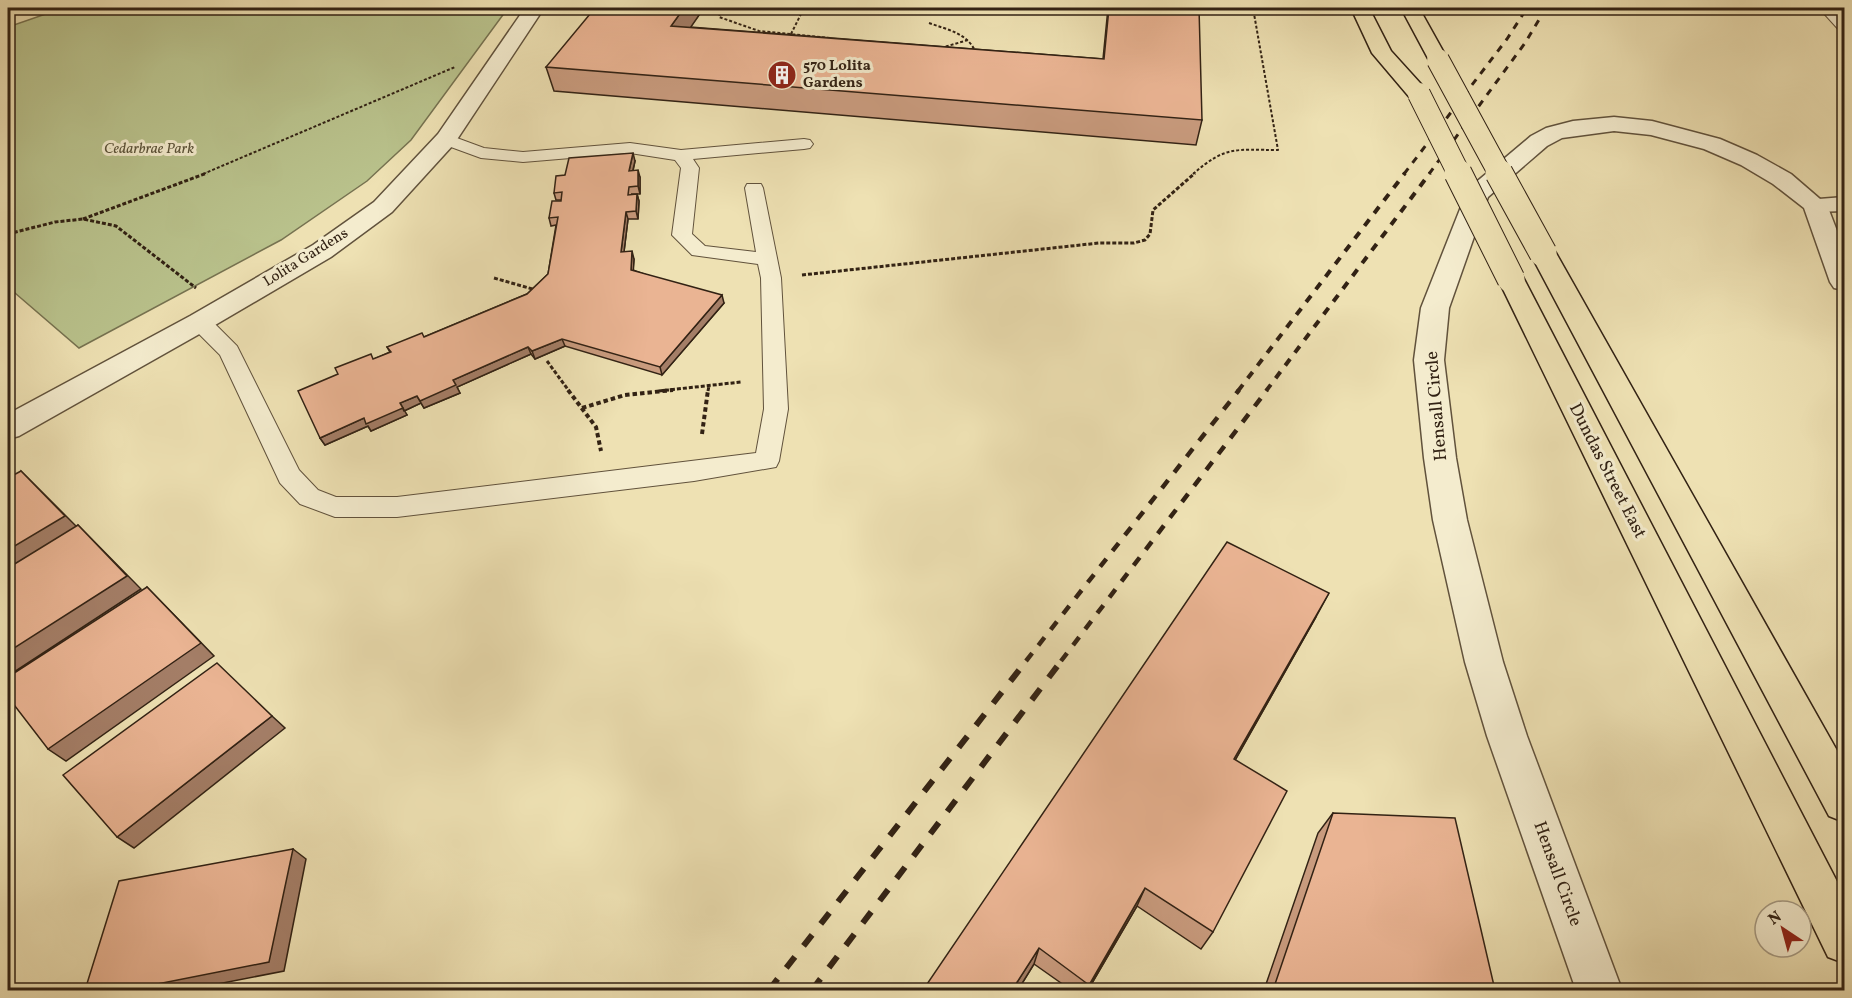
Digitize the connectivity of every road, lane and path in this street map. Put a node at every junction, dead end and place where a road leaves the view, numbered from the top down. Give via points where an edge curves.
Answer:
1 (534, 8) edge
2 (721, 8) edge
3 (804, 8) edge
4 (1253, 8) edge
5 (1359, 8) edge
6 (1410, 8) edge
7 (1826, 8) edge
8 (929, 23) dead end
9 (1845, 27) edge
10 (791, 34) junction
11 (832, 39) edge
12 (969, 40) junction
13 (939, 48) edge
14 (504, 53) junction
15 (976, 55) edge
16 (446, 139) junction
17 (804, 144) dead end
18 (681, 155) junction
19 (754, 188) dead end
20 (1845, 204) edge
21 (1815, 205) junction
22 (83, 219) junction
23 (8, 234) edge
24 (769, 268) junction
25 (494, 278) dead end
26 (1845, 282) edge
27 (541, 291) edge
28 (200, 322) junction
29 (547, 361) dead end
30 (775, 375) junction
31 (709, 386) junction
32 (582, 408) junction
33 (8, 428) edge
34 (692, 436) dead end
35 (607, 482) junction
36 (1845, 802) edge
37 (1845, 941) edge
38 (1599, 990) edge

1 - 14 street, Lolita Gardens
2 - 10 path via 719,17 735,26
3 - 10 path
4 - 24 path via 1278,150 1230,150 1209,160 1153,210 1148,238 1138,243 1103,243 1006,256
5 - 37 main road, Dundas Street East, bridge via 1382,53 1419,94
6 - 36 main road, bridge
7 - 9 lane
8 - 12 path
10 - 11 path
12 - 13 path
12 - 15 path
14 - 16 street, Lolita Gardens
14 - 22 path via 424,78 176,186
16 - 18 lane via 481,153 523,157 630,148
16 - 28 street, Lolita Gardens via 374,213 322,251
17 - 18 lane
18 - 24 lane via 690,168 682,235 699,251
19 - 24 lane
20 - 21 street
21 - 26 street
21 - 38 street, Hensall Circle via 1749,160 1692,138 1614,124 1563,131 1539,141 1477,194 1435,308 1430,360 1440,458 1450,520 1484,662
22 - 23 path
22 - 28 path via 116,226 200,291
24 - 30 lane
25 - 27 path
28 - 33 street, Lolita Gardens
28 - 35 lane via 229,351 289,476 309,497 335,507 397,507
29 - 32 path
30 - 31 path
30 - 35 lane via 776,409 767,460
31 - 32 path via 625,395
31 - 34 path via 703,434
32 - 35 path via 597,427

